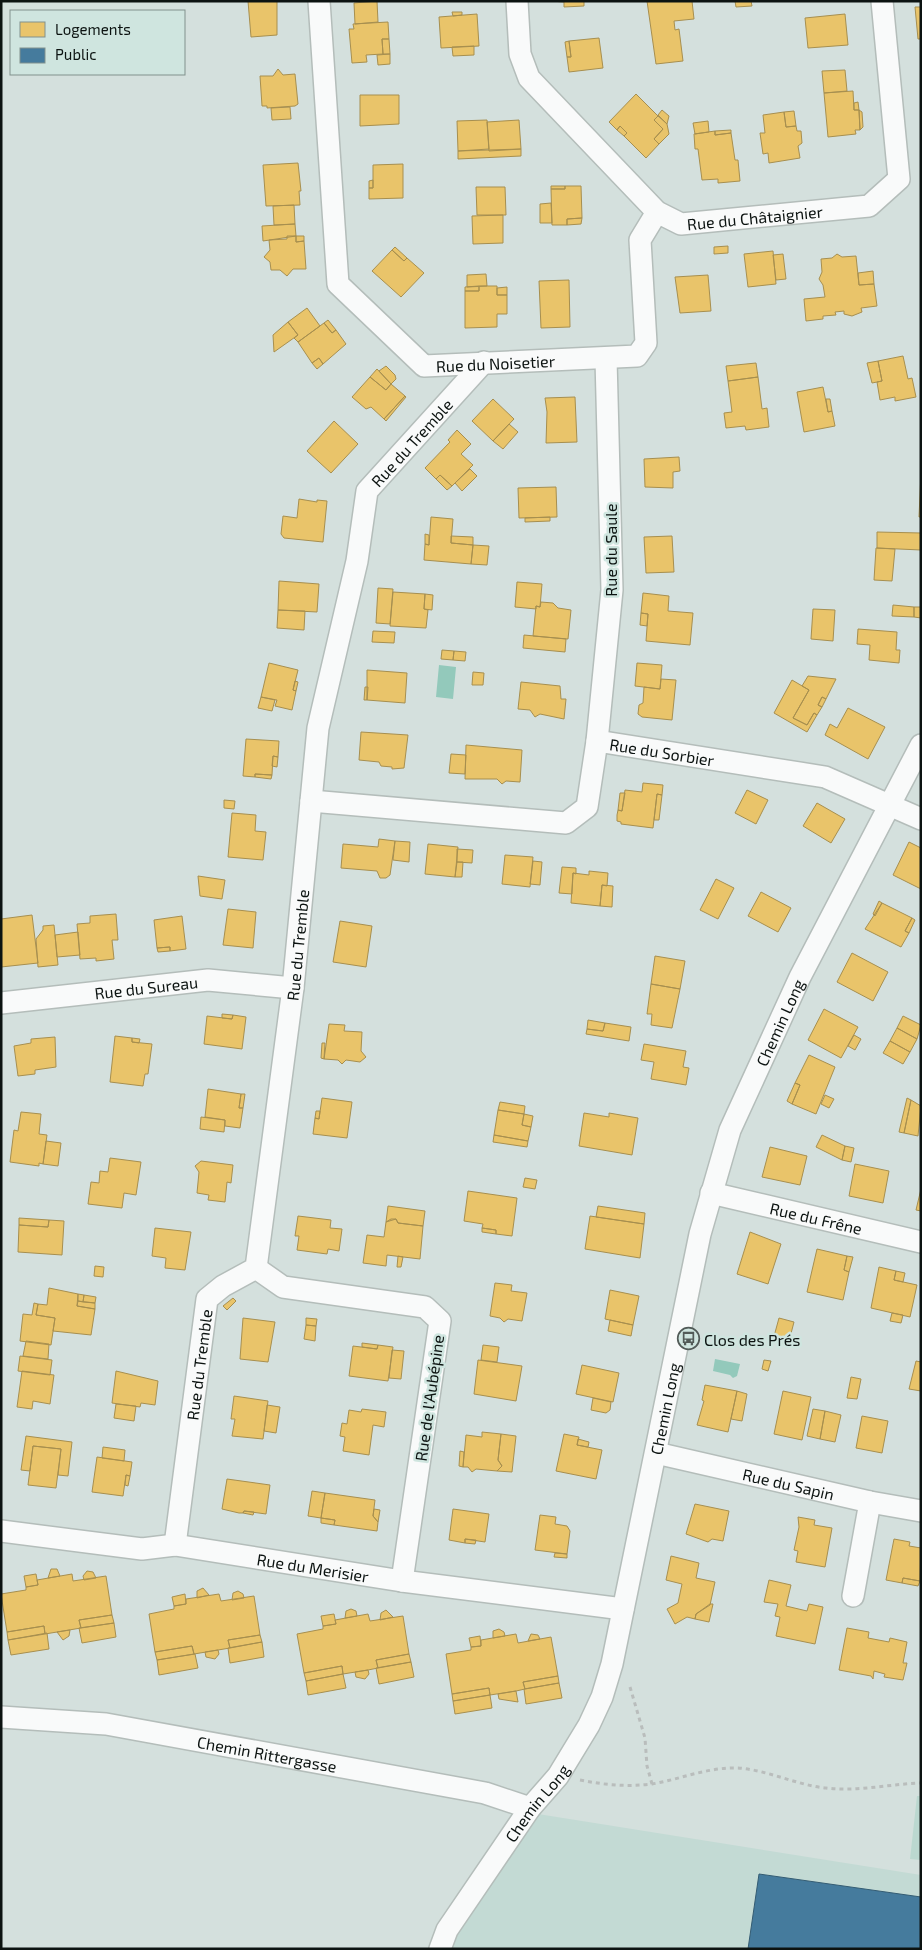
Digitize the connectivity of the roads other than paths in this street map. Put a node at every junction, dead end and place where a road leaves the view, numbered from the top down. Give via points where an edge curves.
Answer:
1 (319, 1) edge
2 (517, 1) edge
3 (882, 1) edge
4 (657, 212) junction
5 (606, 359) junction
6 (484, 362) junction
7 (597, 741) junction
8 (921, 745) edge
9 (311, 801) junction
10 (890, 804) junction
11 (921, 819) edge
12 (293, 988) junction
13 (1, 1003) edge
14 (711, 1193) junction
15 (921, 1242) edge
16 (256, 1268) junction
17 (656, 1453) junction
18 (870, 1502) junction
19 (921, 1511) edge
20 (1, 1531) edge
21 (175, 1545) junction
22 (402, 1580) junction
23 (853, 1596) dead end
24 (623, 1609) junction
25 (1, 1717) edge
26 (530, 1808) junction
27 (440, 1949) edge

1 - 6 street, Rue du Noisetier via 338,284 424,366
2 - 4 street, Rue du Châtaignier via 520,54 529,78
3 - 4 street, Rue du Châtaignier via 900,179 869,206 681,224
4 - 5 street, Rue du Noisetier via 640,240 646,343 637,356
5 - 6 street, Rue du Noisetier
5 - 7 street, Rue du Saule via 612,590
6 - 9 street, Rue du Tremble via 367,492 357,561 318,728
7 - 9 street, Rue du Sorbier via 586,807 566,823
7 - 10 street, Rue du Sorbier via 825,777
8 - 10 street, Chemin Long
9 - 12 street, Rue du Tremble
10 - 11 street, Rue du Sorbier
10 - 14 street, Chemin Long via 800,976 730,1130
12 - 13 street, Rue du Sureau via 208,980
12 - 16 street, Rue du Tremble
14 - 15 street, Rue du Frêne
14 - 17 street, Chemin Long
16 - 21 street, Rue du Tremble via 207,1299
16 - 22 street, Rue de l'Aubépine via 283,1287 424,1307 440,1321
17 - 18 street, Rue du Sapin
17 - 24 street, Chemin Long
18 - 19 street, Rue du Sapin
18 - 23 street
20 - 21 street, Rue du Merisier via 142,1549
21 - 22 street, Rue du Merisier
22 - 24 street, Rue du Merisier
24 - 26 street, Chemin Long via 612,1664 589,1725 558,1776
25 - 26 street, Chemin Rittergasse via 106,1724 485,1793
26 - 27 street, Chemin Long via 446,1930

